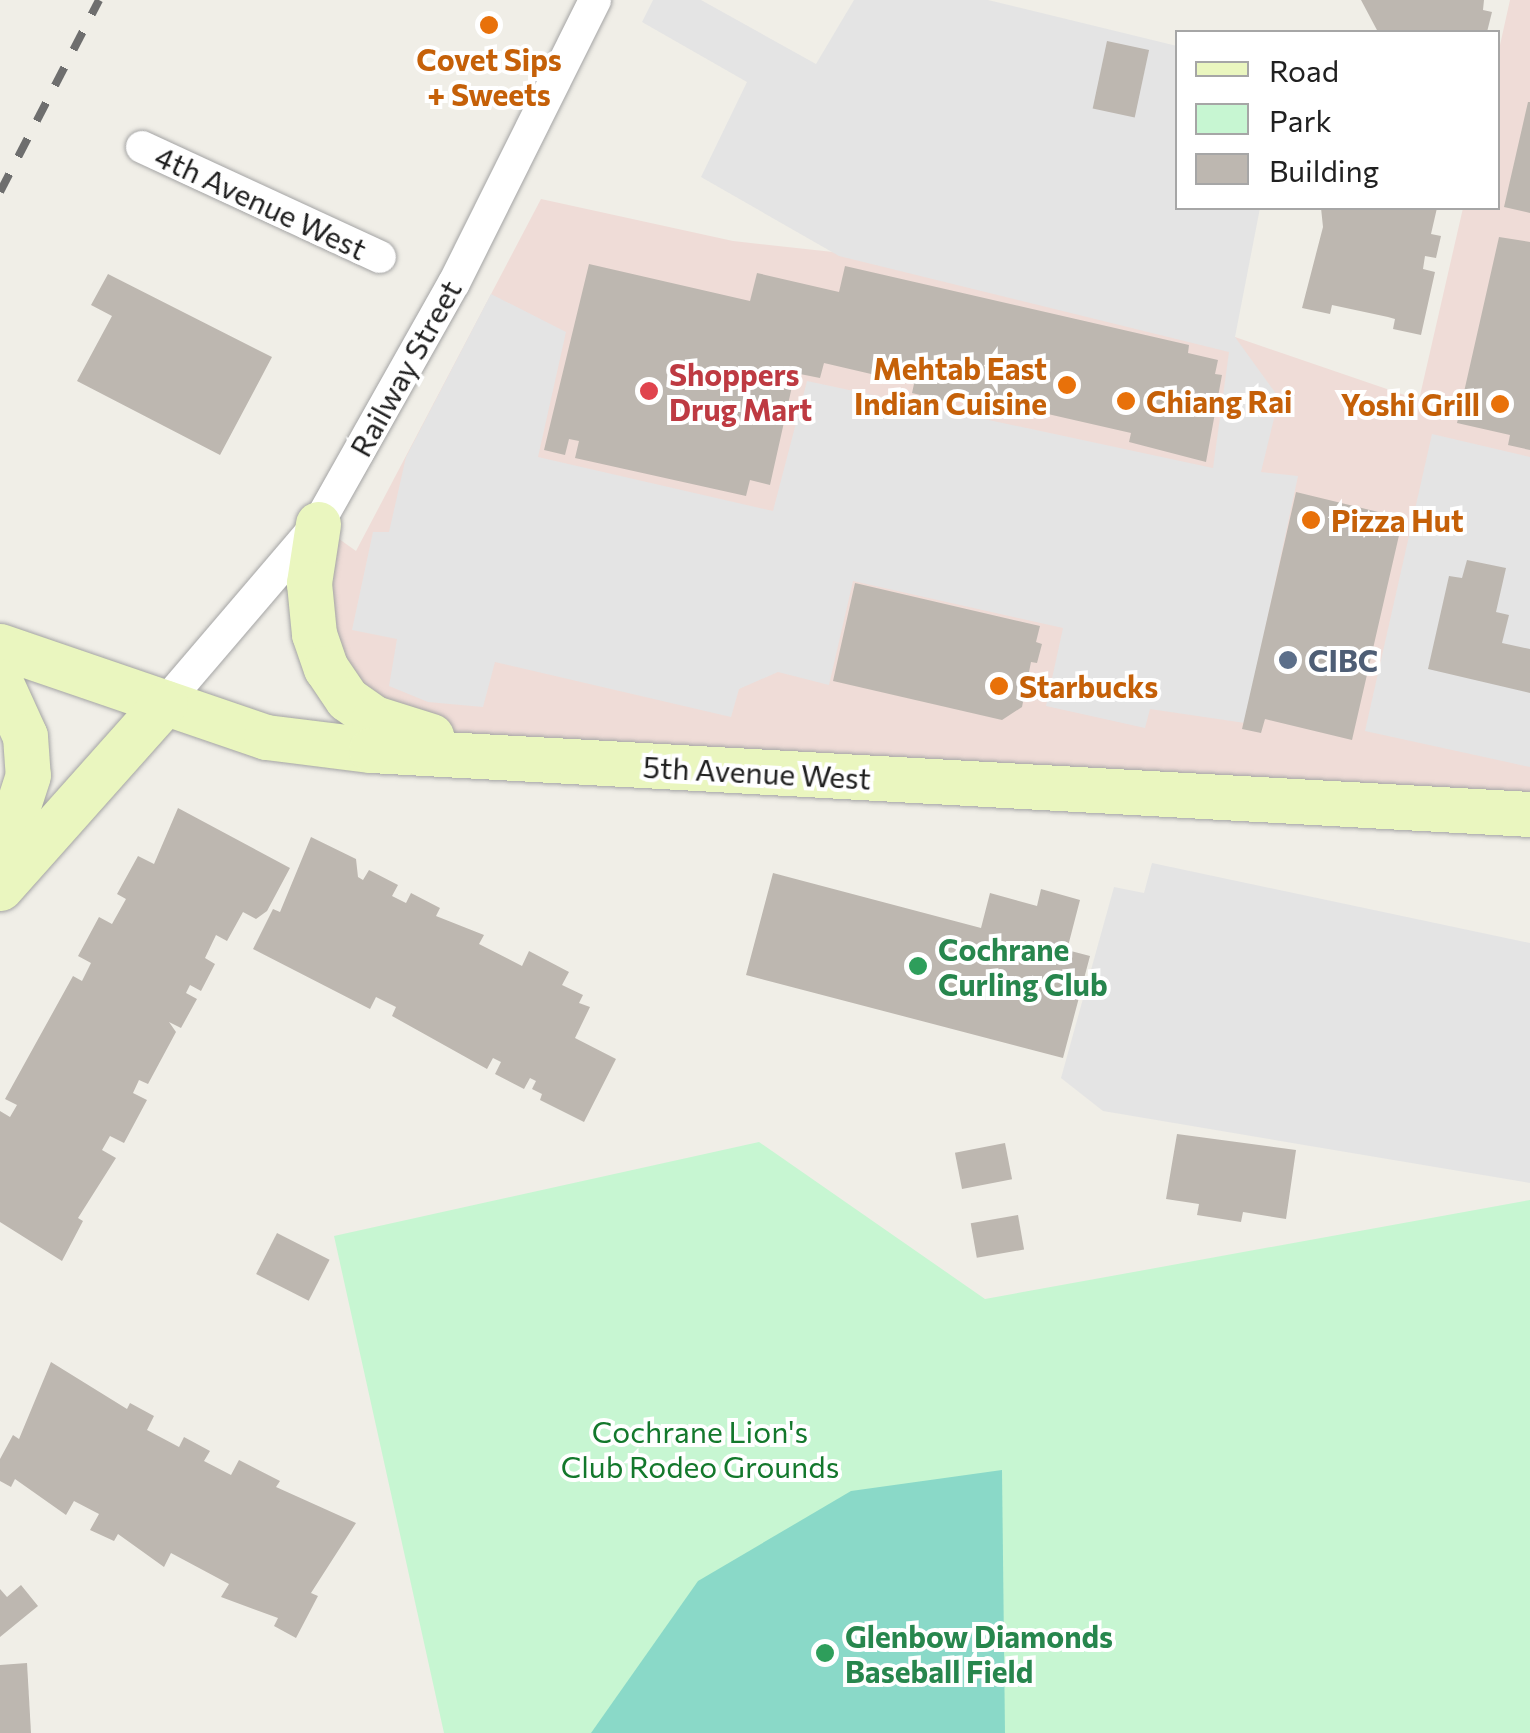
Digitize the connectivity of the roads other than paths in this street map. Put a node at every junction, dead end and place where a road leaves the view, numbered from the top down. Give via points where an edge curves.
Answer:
1 (595, 0) edge
2 (142, 147) dead end
3 (380, 258) dead end
4 (318, 524) junction
5 (0, 646) edge
6 (0, 682) edge
7 (165, 703) junction
8 (515, 756) junction
9 (1530, 814) edge
10 (0, 861) edge
11 (0, 888) edge

1 - 4 street, Railway Street via 454,283
2 - 3 street, 4th Avenue West
4 - 7 street, Railway Street
4 - 8 street via 309,583 314,634 347,699 412,732
5 - 7 street, 5th Avenue West
6 - 10 street via 25,736 28,775
7 - 8 street, 5th Avenue West via 266,736 371,750
7 - 11 street
8 - 9 street, 5th Avenue West

